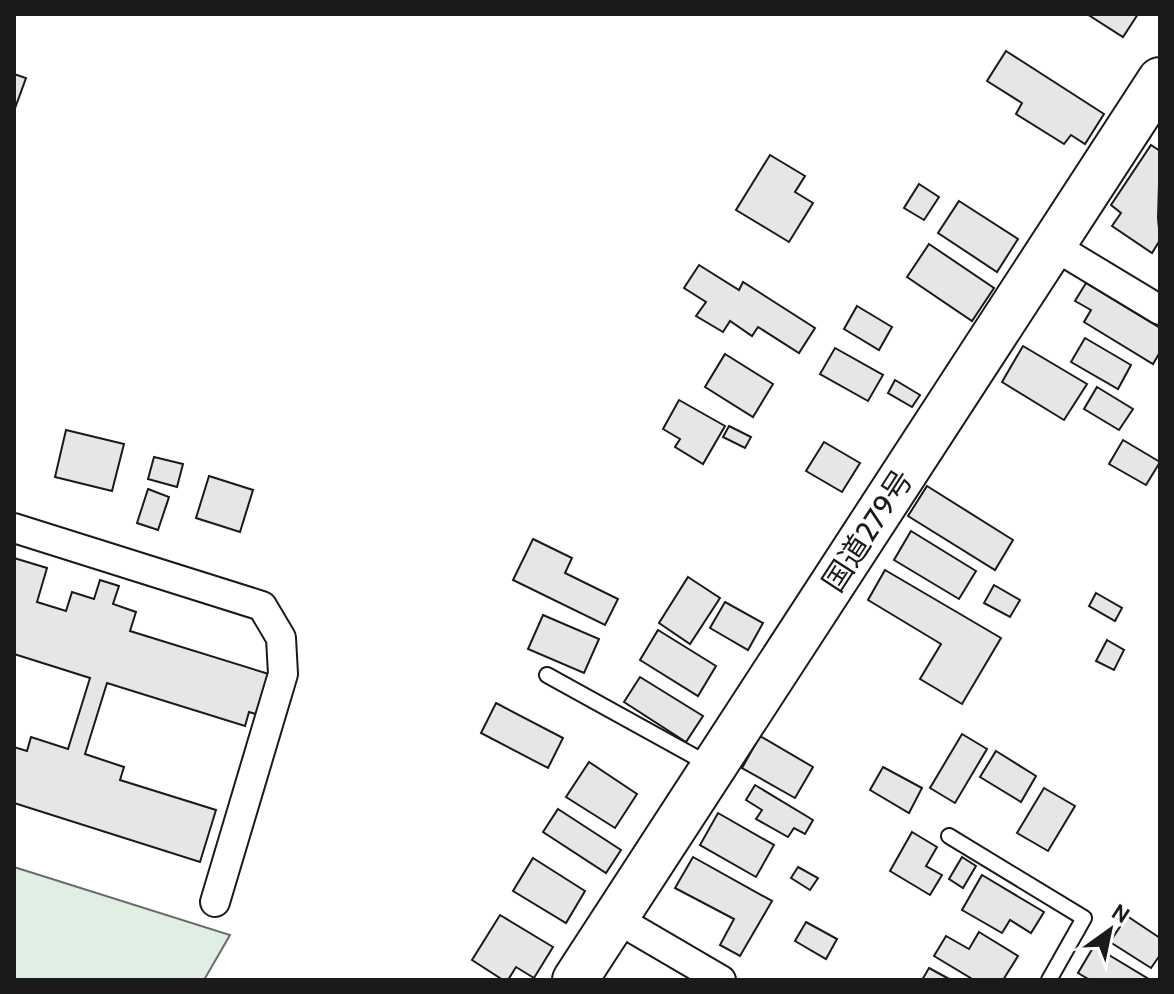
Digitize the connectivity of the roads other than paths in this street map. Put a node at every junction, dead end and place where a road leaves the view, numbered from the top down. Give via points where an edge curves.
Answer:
1 (1160, 80) edge
2 (1054, 246) junction
3 (1160, 310) edge
4 (14, 528) edge
5 (547, 675) dead end
6 (714, 767) junction
7 (949, 836) dead end
8 (215, 902) dead end
9 (615, 918) junction
10 (575, 980) edge
11 (721, 980) edge
12 (1049, 980) edge

1 - 2 highway, 国道279号
2 - 3 street
2 - 6 highway, 国道279号
4 - 8 street via 262,606 281,638 283,674
5 - 6 lane
6 - 9 highway, 国道279号
7 - 12 lane via 1084,918
9 - 10 highway, 国道279号
9 - 11 street

